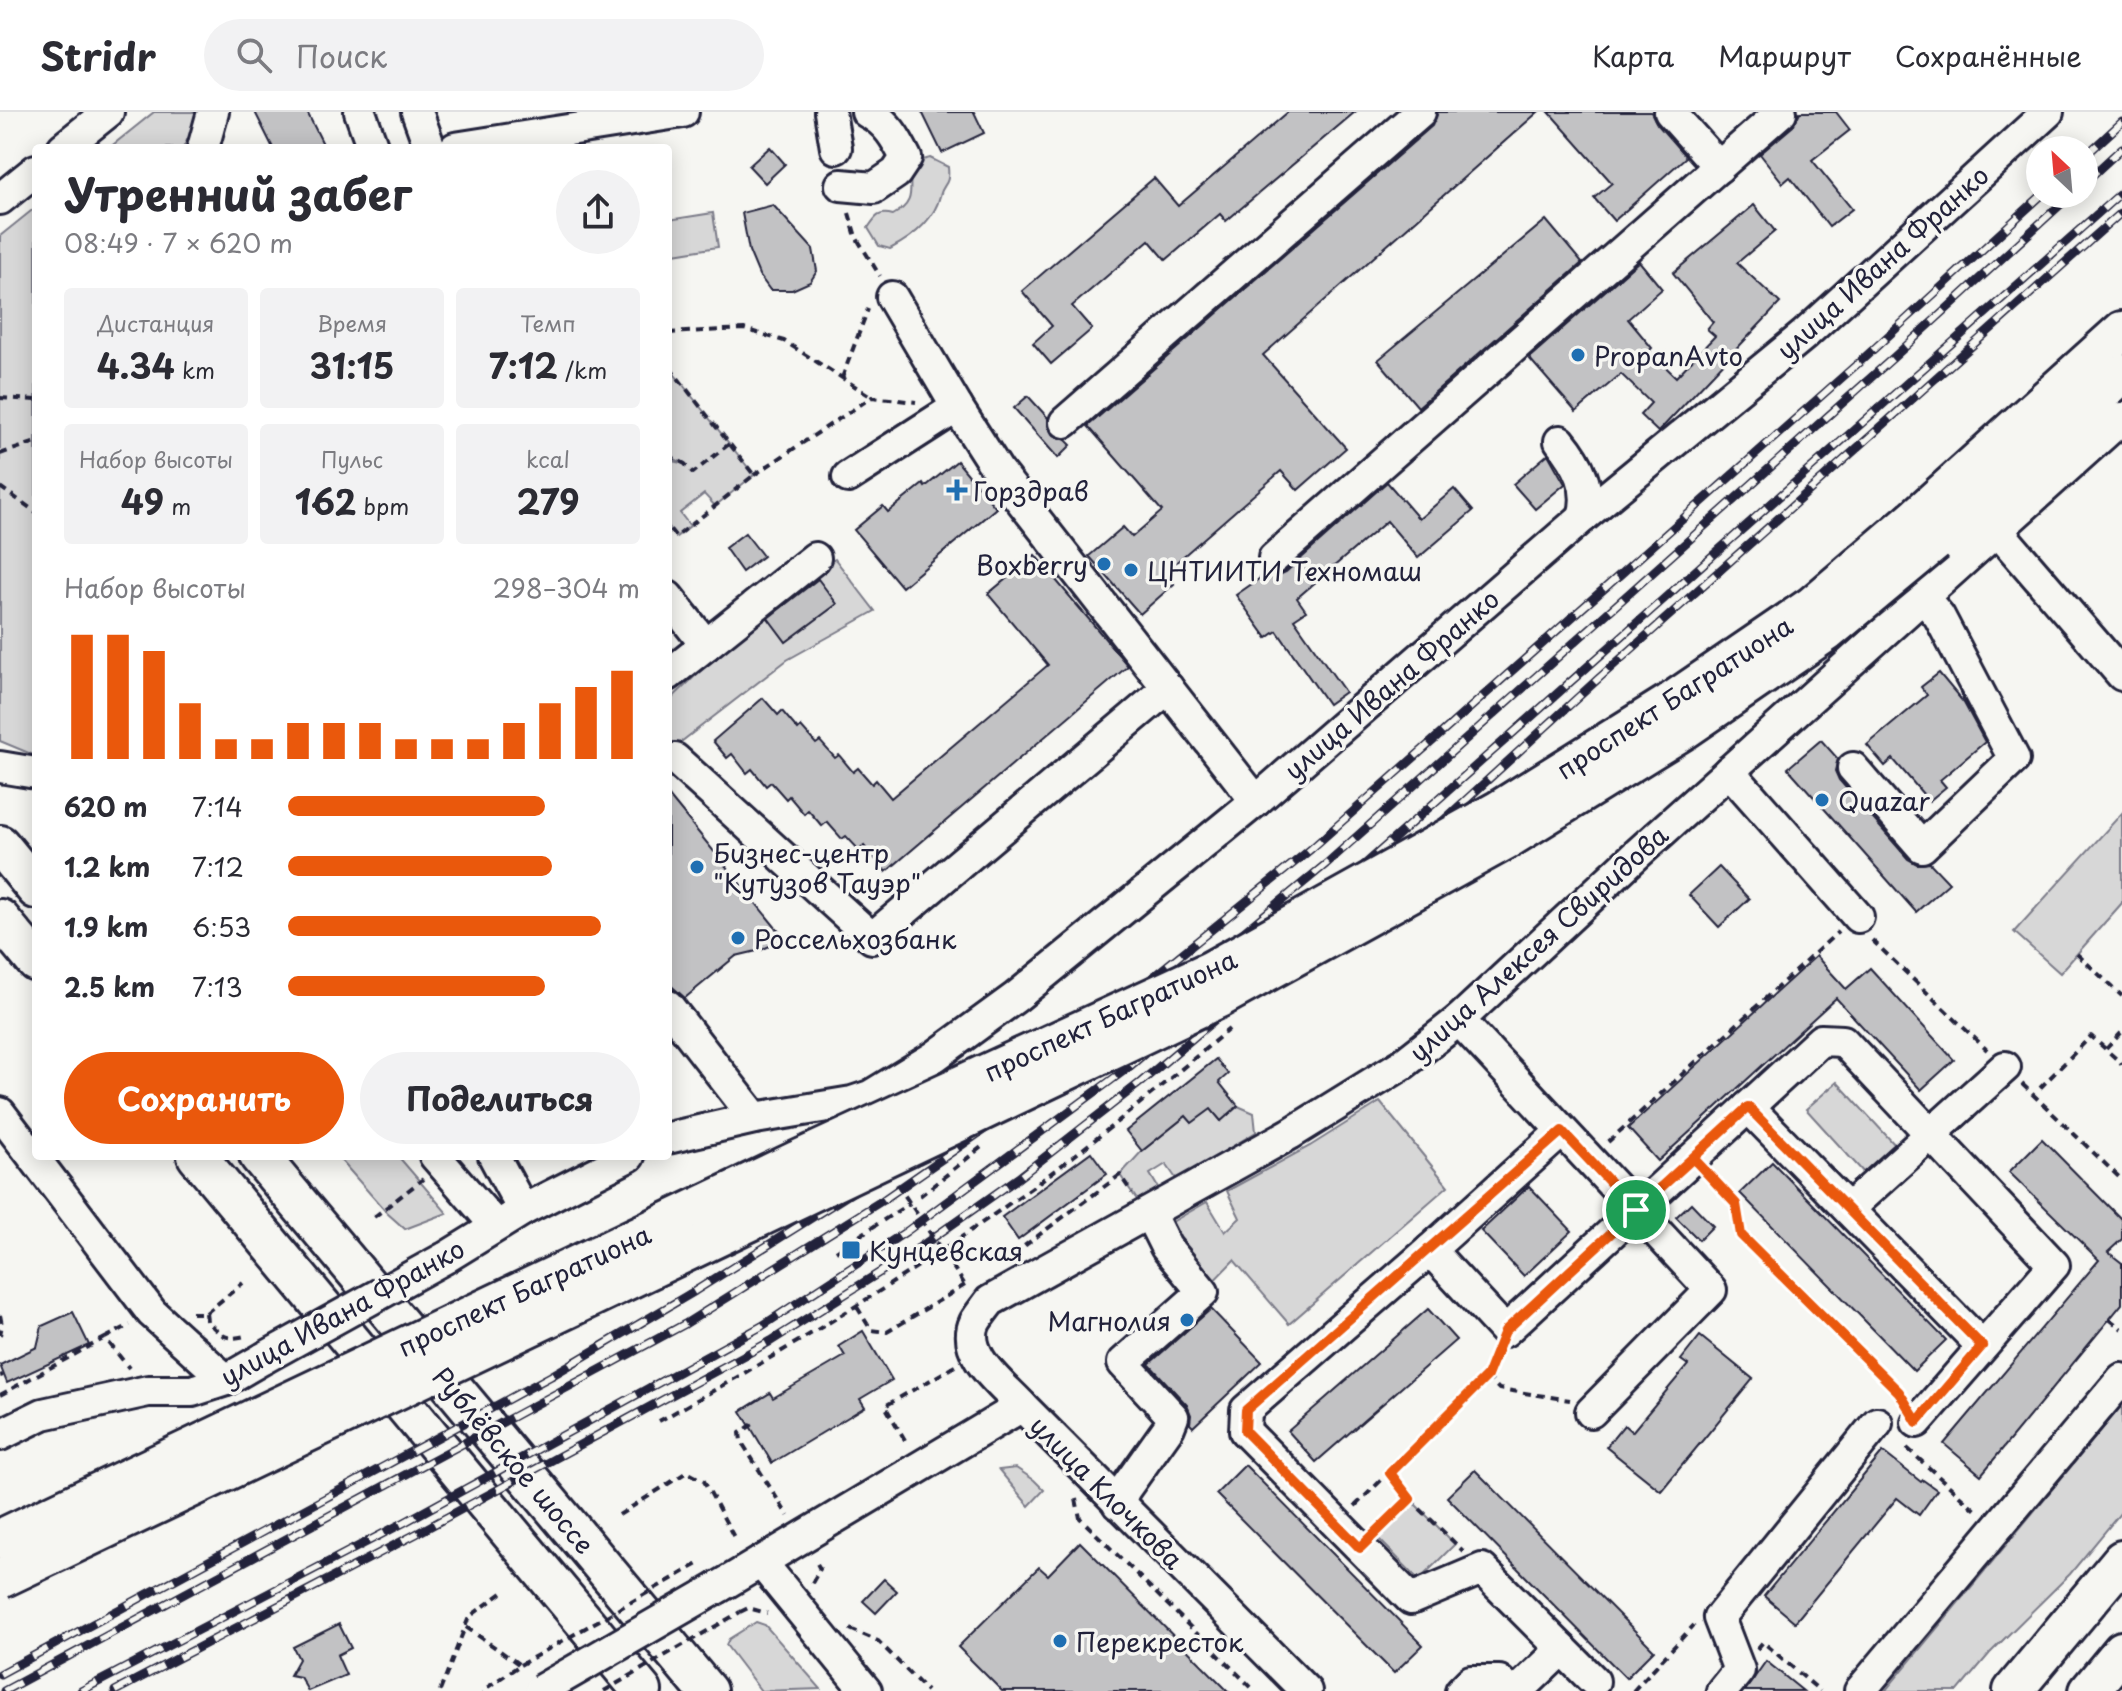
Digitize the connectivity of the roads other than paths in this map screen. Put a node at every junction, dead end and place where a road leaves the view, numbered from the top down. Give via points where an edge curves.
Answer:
1 (108, 112) edge
2 (213, 112) edge
3 (360, 112) edge
4 (417, 112) edge
5 (683, 112) edge
6 (830, 112) edge
7 (867, 112) edge
8 (1420, 112) edge
9 (1670, 112) edge
10 (1781, 112) edge
11 (2048, 112) edge
12 (68, 144) edge
13 (204, 144) edge
14 (372, 144) edge
15 (429, 144) edge
16 (480, 144) edge
17 (836, 148) dead end
18 (1719, 167) junction
19 (32, 173) edge
20 (841, 185) road end
21 (0, 199) edge
22 (881, 301) road end
23 (2122, 331) edge
24 (2122, 374) edge
25 (957, 407) junction
26 (2122, 418) edge
27 (1065, 422) dead end
28 (1560, 441) dead end
29 (848, 477) dead end
30 (1583, 517) junction
31 (1997, 530) junction
32 (1924, 531) junction
33 (815, 558) dead end
34 (1274, 558) dead end
35 (1923, 597) junction
36 (672, 602) edge
37 (706, 645) junction
38 (672, 672) edge
39 (2122, 675) edge
40 (1168, 688) junction
41 (675, 759) dead end
42 (0, 767) edge
43 (1853, 768) dead end
44 (1729, 771) junction
45 (32, 772) edge
46 (1256, 801) junction
47 (0, 845) edge
48 (32, 884) edge
49 (1857, 916) road end
50 (0, 919) edge
51 (22, 953) edge
52 (672, 1010) edge
53 (1459, 1020) junction
54 (2005, 1067) dead end
55 (1748, 1107) junction
56 (0, 1113) edge
57 (755, 1118) junction
58 (1562, 1131) junction
59 (1930, 1136) junction
60 (672, 1137) edge
61 (32, 1155) edge
62 (36, 1160) edge
63 (200, 1160) edge
64 (262, 1160) edge
65 (496, 1160) edge
66 (621, 1160) edge
67 (434, 1171) edge
68 (1141, 1204) junction
69 (1848, 1209) junction
70 (523, 1210) junction
71 (1636, 1210) junction
72 (496, 1226) junction
73 (1430, 1250) junction
74 (1982, 1346) junction
75 (2122, 1379) edge
76 (226, 1380) junction
77 (1022, 1406) junction
78 (1591, 1412) road end
79 (1917, 1422) road end
80 (1877, 1423) dead end
81 (0, 1435) edge
82 (1118, 1504) junction
83 (0, 1539) edge
84 (2122, 1560) edge
85 (761, 1562) junction
86 (0, 1579) edge
87 (1562, 1649) junction
88 (2122, 1651) edge
89 (1594, 1681) dead end
90 (1728, 1683) edge
91 (540, 1690) edge
92 (642, 1691) edge
93 (707, 1691) edge
94 (866, 1691) edge
95 (1306, 1691) edge
96 (1461, 1691) edge
97 (1509, 1691) edge
98 (1518, 1691) edge
99 (1860, 1691) edge
100 (2013, 1691) edge
101 (2089, 1691) edge

1 - 12 street
2 - 13 street
3 - 14 street
4 - 15 street
5 - 16 street
6 - 17 street
7 - 20 street via 892,131 906,158 896,173 874,188
8 - 27 street
9 - 18 street
10 - 18 street
11 - 30 street, улица Ивана Франко via 1804,335
18 - 34 street
19 - 21 street
22 - 25 street
23 - 32 main road, проспект Багратиона
24 - 32 main road, проспект Багратиона
25 - 29 street
25 - 40 street via 998,471
26 - 31 street, улица Алексея Свиридова
28 - 30 street via 1576,460 1585,488 1588,503
30 - 46 street, улица Ивана Франко
31 - 35 street, улица Алексея Свиридова
31 - 39 street
32 - 83 main road, проспект Багратиона, bridge via 1670,703 1499,810 1210,971
32 - 86 main road, проспект Багратиона, bridge via 1828,631 1685,729 1509,838 1219,998
33 - 37 street
35 - 43 street via 1939,616 2014,759 1922,847
35 - 44 street, улица Алексея Свиридова
36 - 37 street
37 - 38 street
40 - 41 street via 872,938
40 - 46 street
42 - 45 street
44 - 49 street
44 - 53 street, улица Алексея Свиридова
46 - 57 street, улица Ивана Франко via 1016,997 934,1057 870,1096
47 - 48 main road
50 - 51 main road
52 - 57 street via 717,1058
53 - 58 street
53 - 68 street, улица Алексея Свиридова via 1338,1106
54 - 59 street
55 - 59 street via 1821,1040 1843,1041
55 - 69 street
55 - 71 street
56 - 61 street
57 - 60 street, улица Ивана Франко
58 - 71 street
58 - 73 street
59 - 69 street
59 - 74 street via 2054,1265
62 - 76 street via 152,1313
63 - 92 main road, Рублёвское шоссе
64 - 93 main road, Рублёвское шоссе
65 - 70 street
66 - 70 street
67 - 72 street
68 - 77 street, улица Алексея Свиридова via 990,1301 974,1324 978,1358
68 - 82 street via 1166,1247 1203,1292 1123,1363 1173,1417
69 - 74 street
70 - 72 street, улица Ивана Франко
71 - 73 street via 1505,1331
71 - 78 street via 1711,1290
72 - 76 street, улица Ивана Франко, bridge via 445,1258 255,1347
73 - 87 street via 1246,1410 1245,1431 1411,1599 1482,1569
74 - 79 street
75 - 99 street
76 - 81 street, улица Ивана Франко via 192,1391 148,1391 43,1414
77 - 82 street, улица Клочкова
77 - 85 street, улица Клочкова
80 - 90 street via 1719,1618 1739,1670
82 - 95 street, улица Клочкова
84 - 100 main road
85 - 91 street, улица Клочкова, bridge
85 - 94 street
87 - 89 street
87 - 98 street
88 - 101 main road
96 - 97 street via 1471,1681 1499,1681

